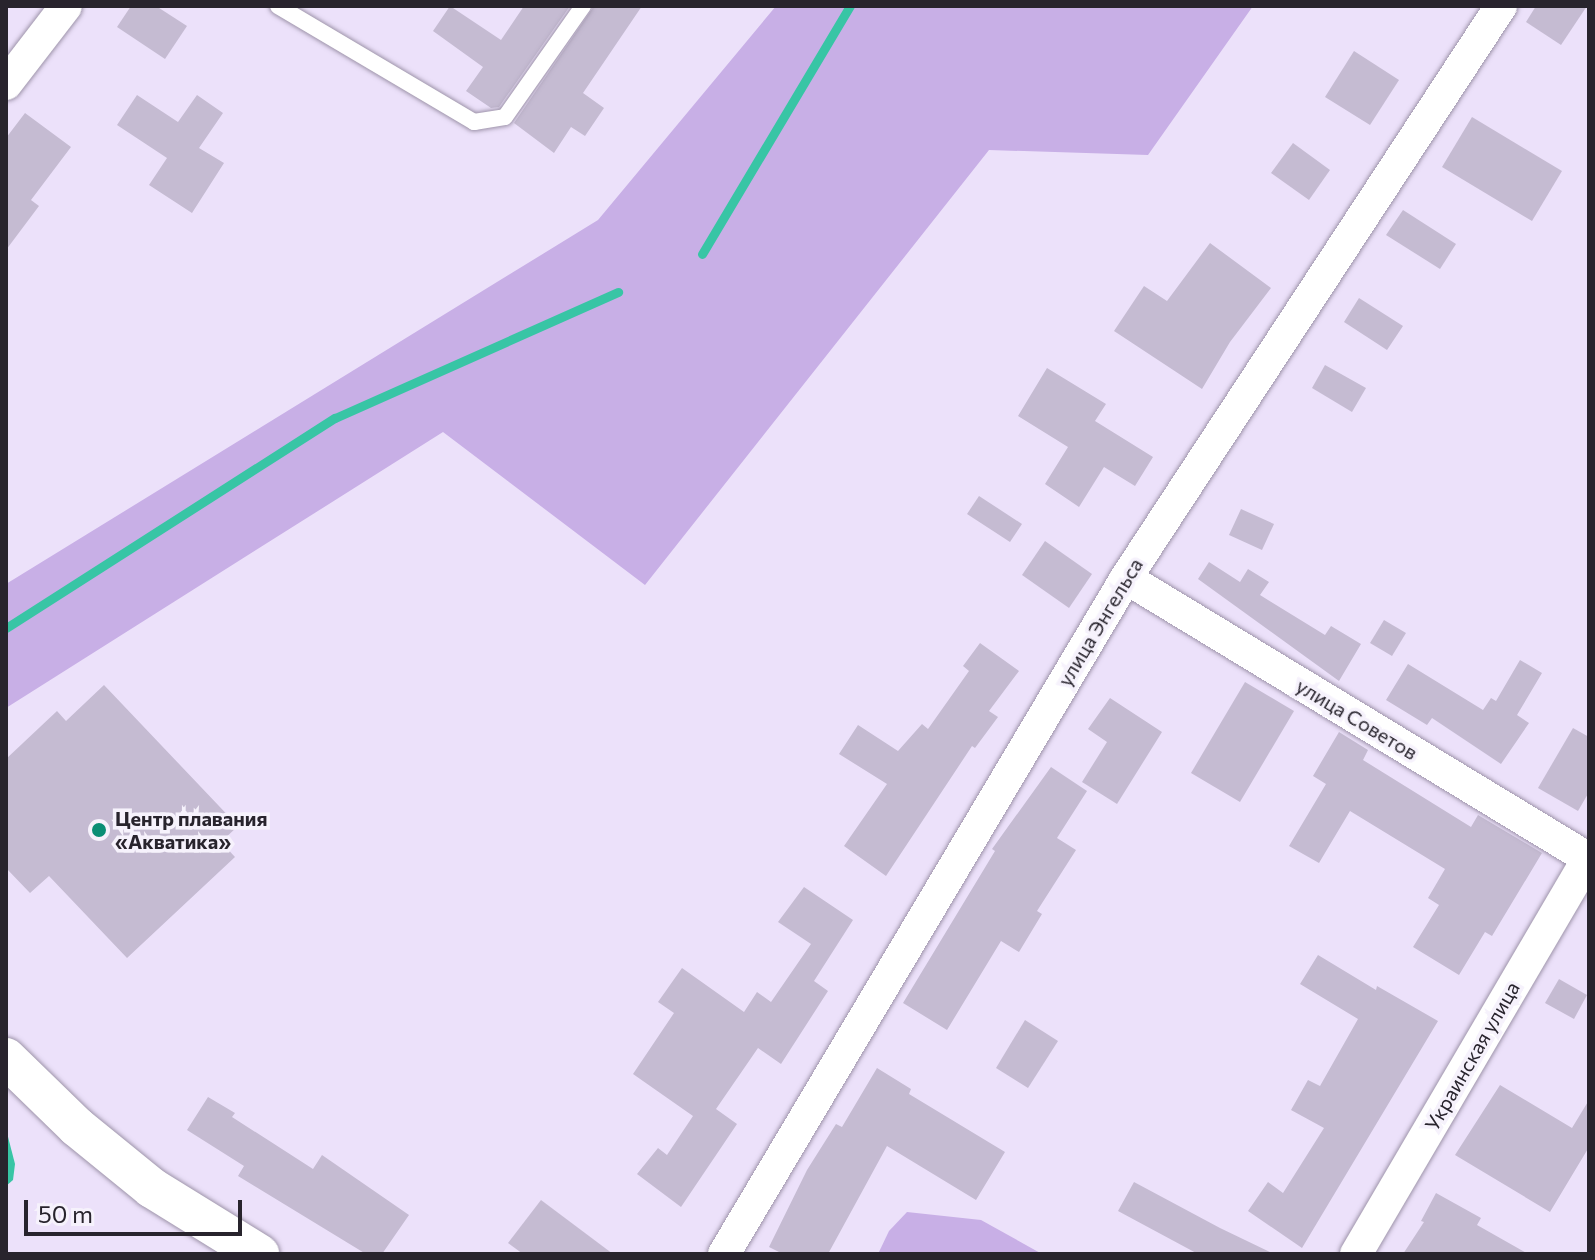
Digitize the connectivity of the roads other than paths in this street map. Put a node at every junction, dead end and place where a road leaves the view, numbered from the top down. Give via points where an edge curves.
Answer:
1 (66, 6) edge
2 (278, 6) edge
3 (583, 6) edge
4 (1501, 6) edge
5 (6, 84) edge
6 (1126, 578) junction
7 (1589, 858) edge
8 (6, 1058) edge
9 (259, 1254) edge
10 (724, 1254) edge
11 (1356, 1254) edge

1 - 5 street
2 - 3 lane via 474,122 505,117
4 - 6 street, улица Энгельса
6 - 7 street, улица Советов
6 - 10 street, улица Энгельса
7 - 11 street, Украинская улица
8 - 9 street via 77,1127 152,1188

